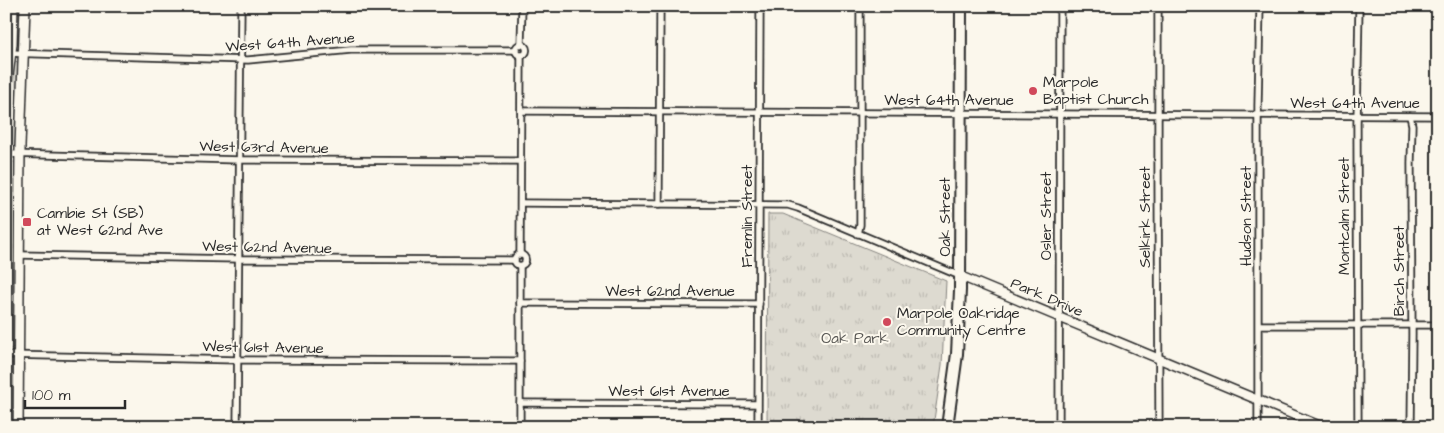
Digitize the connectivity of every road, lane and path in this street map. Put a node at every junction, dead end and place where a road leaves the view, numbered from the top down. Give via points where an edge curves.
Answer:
1 (13, 6) edge
2 (25, 6) edge
3 (241, 6) edge
4 (522, 6) edge
5 (660, 6) edge
6 (760, 6) edge
7 (860, 6) edge
8 (961, 6) edge
9 (1060, 6) edge
10 (1158, 6) edge
11 (1260, 6) edge
12 (1359, 6) edge
13 (521, 44) junction
14 (516, 50) junction
15 (9, 53) edge
16 (24, 54) junction
17 (521, 55) junction
18 (241, 60) junction
19 (6, 91) edge
20 (521, 111) junction
21 (659, 111) junction
22 (760, 112) junction
23 (860, 112) junction
24 (960, 113) junction
25 (1060, 113) junction
26 (1158, 114) junction
27 (1258, 114) junction
28 (1357, 115) junction
29 (1410, 116) junction
30 (1438, 116) edge
31 (6, 154) edge
32 (20, 154) junction
33 (240, 160) junction
34 (521, 160) junction
35 (521, 203) junction
36 (659, 204) junction
37 (759, 204) junction
38 (858, 234) junction
39 (19, 255) junction
40 (520, 255) junction
41 (238, 259) junction
42 (515, 260) junction
43 (520, 266) junction
44 (960, 276) junction
45 (520, 303) junction
46 (759, 304) junction
47 (1059, 317) junction
48 (1259, 324) junction
49 (1357, 324) junction
50 (1412, 325) junction
51 (1438, 325) edge
52 (6, 355) edge
53 (18, 355) junction
54 (1159, 358) junction
55 (238, 360) junction
56 (520, 361) junction
57 (1258, 400) junction
58 (520, 403) junction
59 (758, 404) junction
60 (18, 427) edge
61 (237, 427) edge
62 (520, 427) edge
63 (758, 427) edge
64 (947, 427) edge
65 (1059, 427) edge
66 (1159, 427) edge
67 (1258, 427) edge
68 (1323, 427) edge
69 (1358, 427) edge
70 (1411, 427) edge

1 - 15 main road
2 - 16 main road
3 - 18 street
4 - 13 street
5 - 21 street
6 - 22 street, Fremlin Street
7 - 23 street
8 - 24 main road, Oak Street
9 - 25 street, Osler Street
10 - 26 street, Selkirk Street
11 - 27 street, Hudson Street
12 - 28 street, Montcalm Street
13 - 14 street
13 - 17 street via 527,51
14 - 17 street
14 - 18 street, West 64th Avenue via 351,50
15 - 16 street, West 64th Avenue
15 - 19 main road
16 - 18 street, West 64th Avenue
16 - 32 main road
17 - 20 street
18 - 33 street
20 - 21 street, West 64th Avenue
20 - 34 street
21 - 22 street, West 64th Avenue
21 - 36 street
22 - 23 street, West 64th Avenue
22 - 37 street, Fremlin Street
23 - 24 street, West 64th Avenue
23 - 38 street
24 - 25 street, West 64th Avenue
24 - 44 main road, Oak Street
25 - 26 street, West 64th Avenue
25 - 47 street, Osler Street
26 - 27 street, West 64th Avenue
26 - 54 street, Selkirk Street
27 - 28 street, West 64th Avenue
27 - 48 street, Hudson Street
28 - 29 street, West 64th Avenue
28 - 49 street, Montcalm Street
29 - 30 street, West 64th Avenue
29 - 50 street, Birch Street
31 - 32 street, West 63rd Avenue
32 - 33 street, West 63rd Avenue
32 - 39 main road
33 - 34 street, West 63rd Avenue
33 - 41 street
34 - 35 street
35 - 36 street
35 - 40 street
36 - 37 street
37 - 38 street, Park Drive via 798,208
37 - 46 street, Fremlin Street
38 - 44 street, Park Drive
39 - 41 street, West 62nd Avenue
39 - 53 main road
40 - 42 street
40 - 43 street via 526,260
41 - 42 street, West 62nd Avenue
41 - 55 street
42 - 43 street
43 - 45 street
44 - 47 street, Park Drive
44 - 64 main road, Oak Street via 956,354
45 - 46 street, West 62nd Avenue
45 - 56 street
46 - 59 street, Fremlin Street
47 - 54 street, Park Drive
47 - 65 street, Osler Street
48 - 49 street
48 - 57 street, Hudson Street
49 - 50 street
49 - 69 street, Montcalm Street
50 - 51 street
50 - 70 street, Birch Street
52 - 53 street, West 61st Avenue
53 - 55 street, West 61st Avenue
53 - 60 main road
54 - 57 street, Park Drive
54 - 66 street, Selkirk Street
55 - 56 street, West 61st Avenue
55 - 61 street
56 - 58 street
57 - 67 street, Hudson Street
57 - 68 street, Park Drive
58 - 59 street, West 61st Avenue
58 - 62 street
59 - 63 street, Fremlin Street

